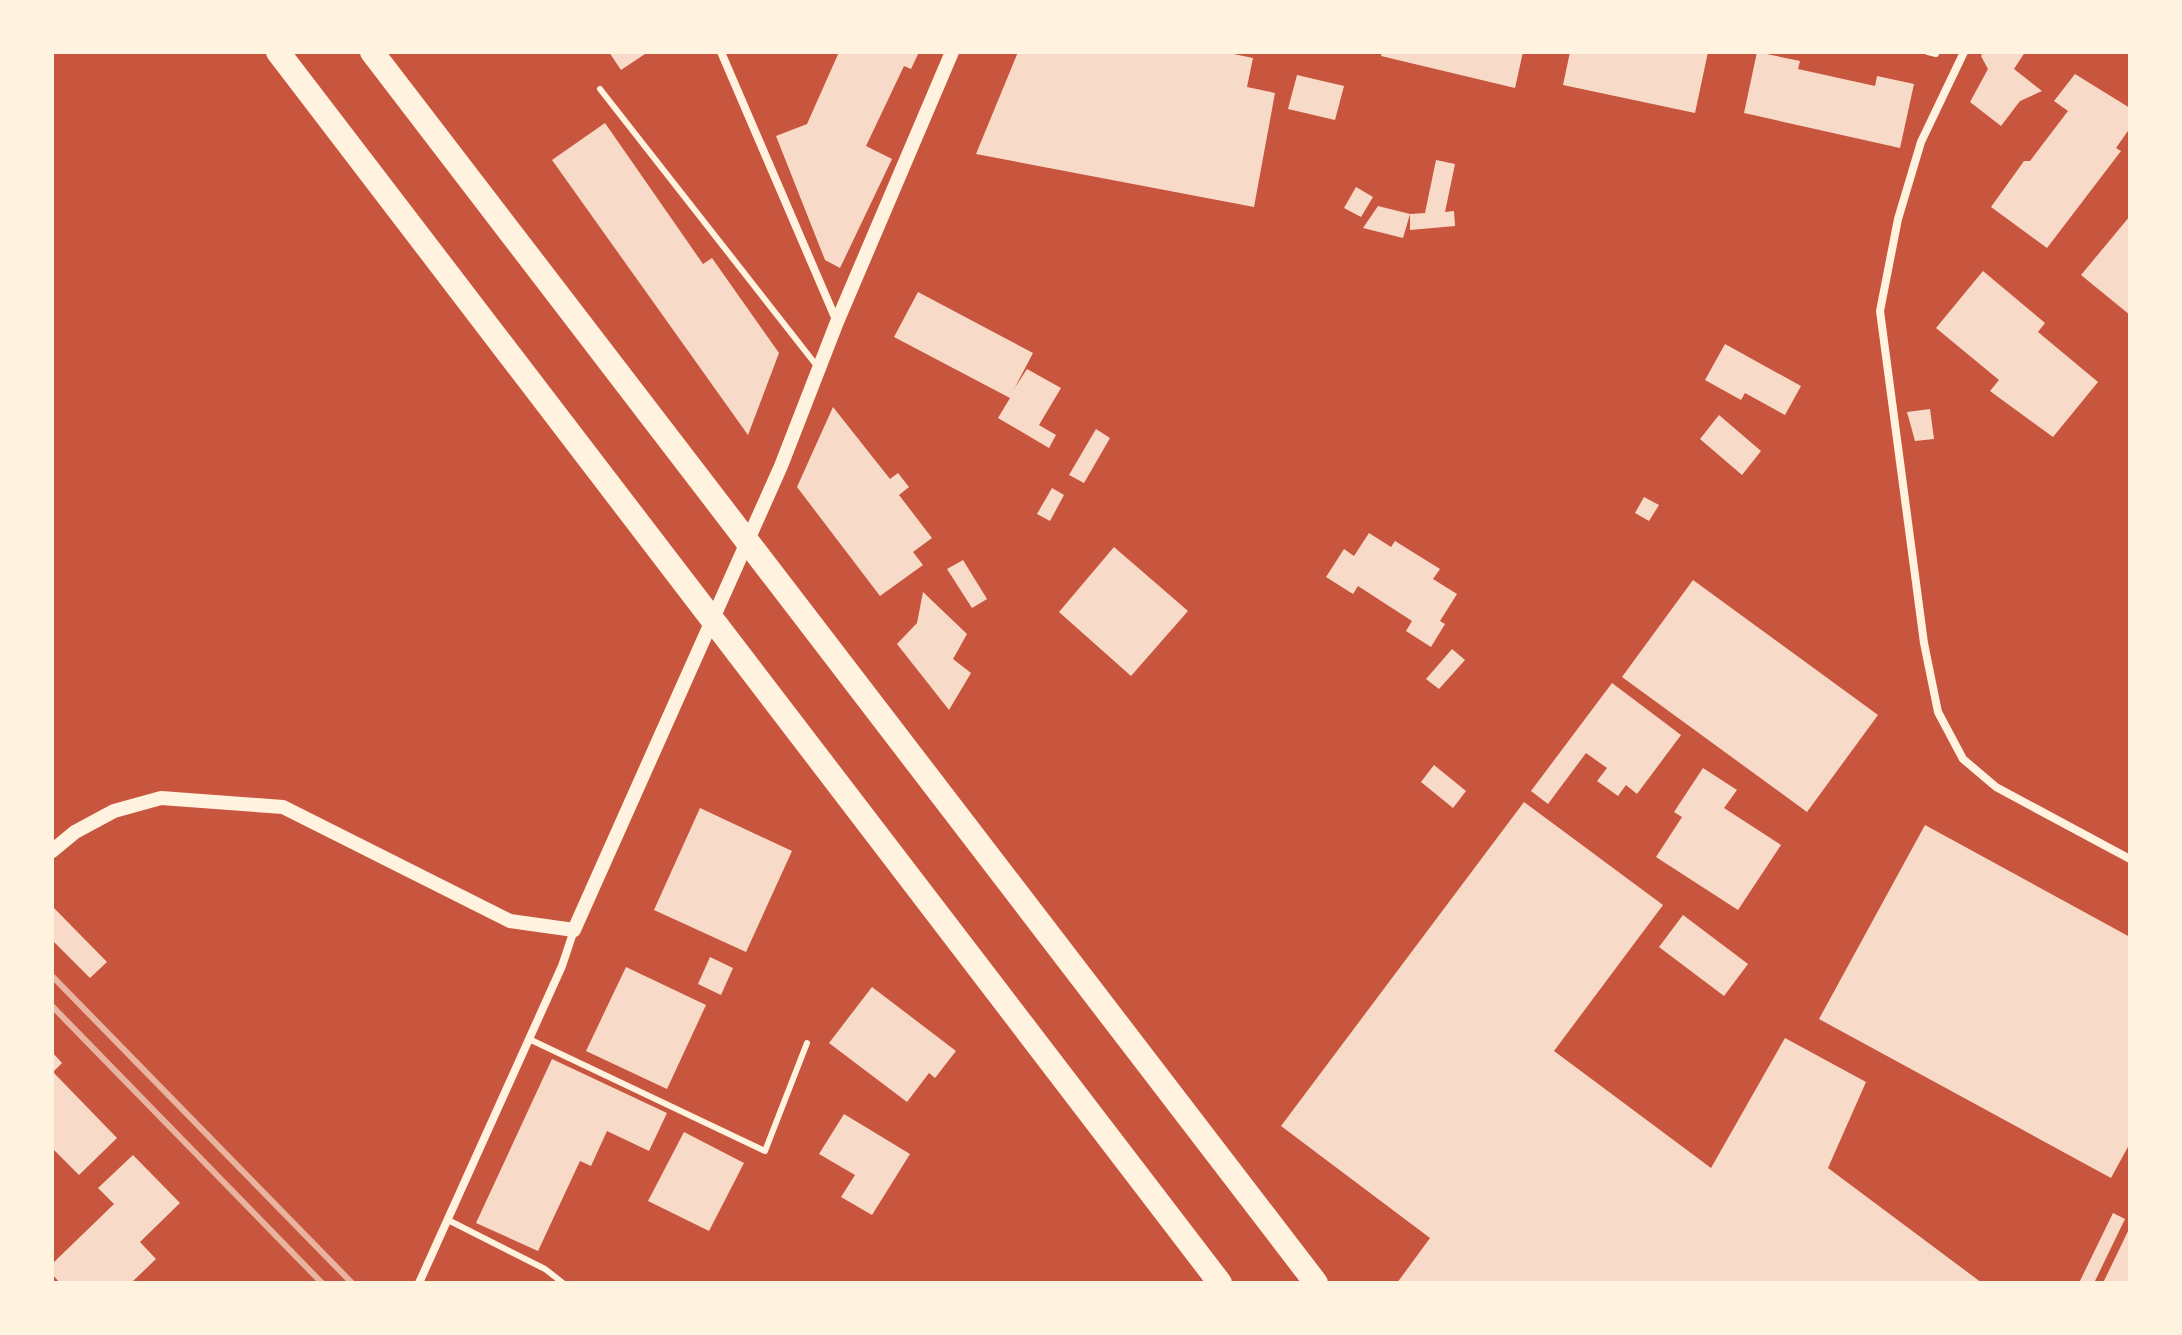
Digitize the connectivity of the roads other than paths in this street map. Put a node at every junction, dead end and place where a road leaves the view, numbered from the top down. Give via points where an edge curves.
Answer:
1 (278, 52) edge
2 (372, 52) edge
3 (721, 52) edge
4 (952, 52) edge
5 (1964, 52) edge
6 (600, 89) dead end
7 (837, 322) junction
8 (819, 369) junction
9 (52, 851) edge
10 (2130, 859) edge
11 (574, 930) junction
12 (529, 1039) junction
13 (807, 1043) dead end
14 (448, 1220) junction
15 (419, 1283) edge
16 (563, 1283) edge
17 (1220, 1283) edge
18 (1316, 1283) edge

1 - 17 highway
2 - 18 highway
3 - 7 street
4 - 7 street
5 - 10 street via 1921,142 1898,219 1880,311 1932,685 1938,712 1963,759 1996,787
6 - 8 lane
7 - 8 street
8 - 11 street
9 - 11 street via 114,811 161,798 283,807 510,921
11 - 12 street
12 - 13 lane via 765,1151
12 - 14 street
14 - 15 street
14 - 16 lane

